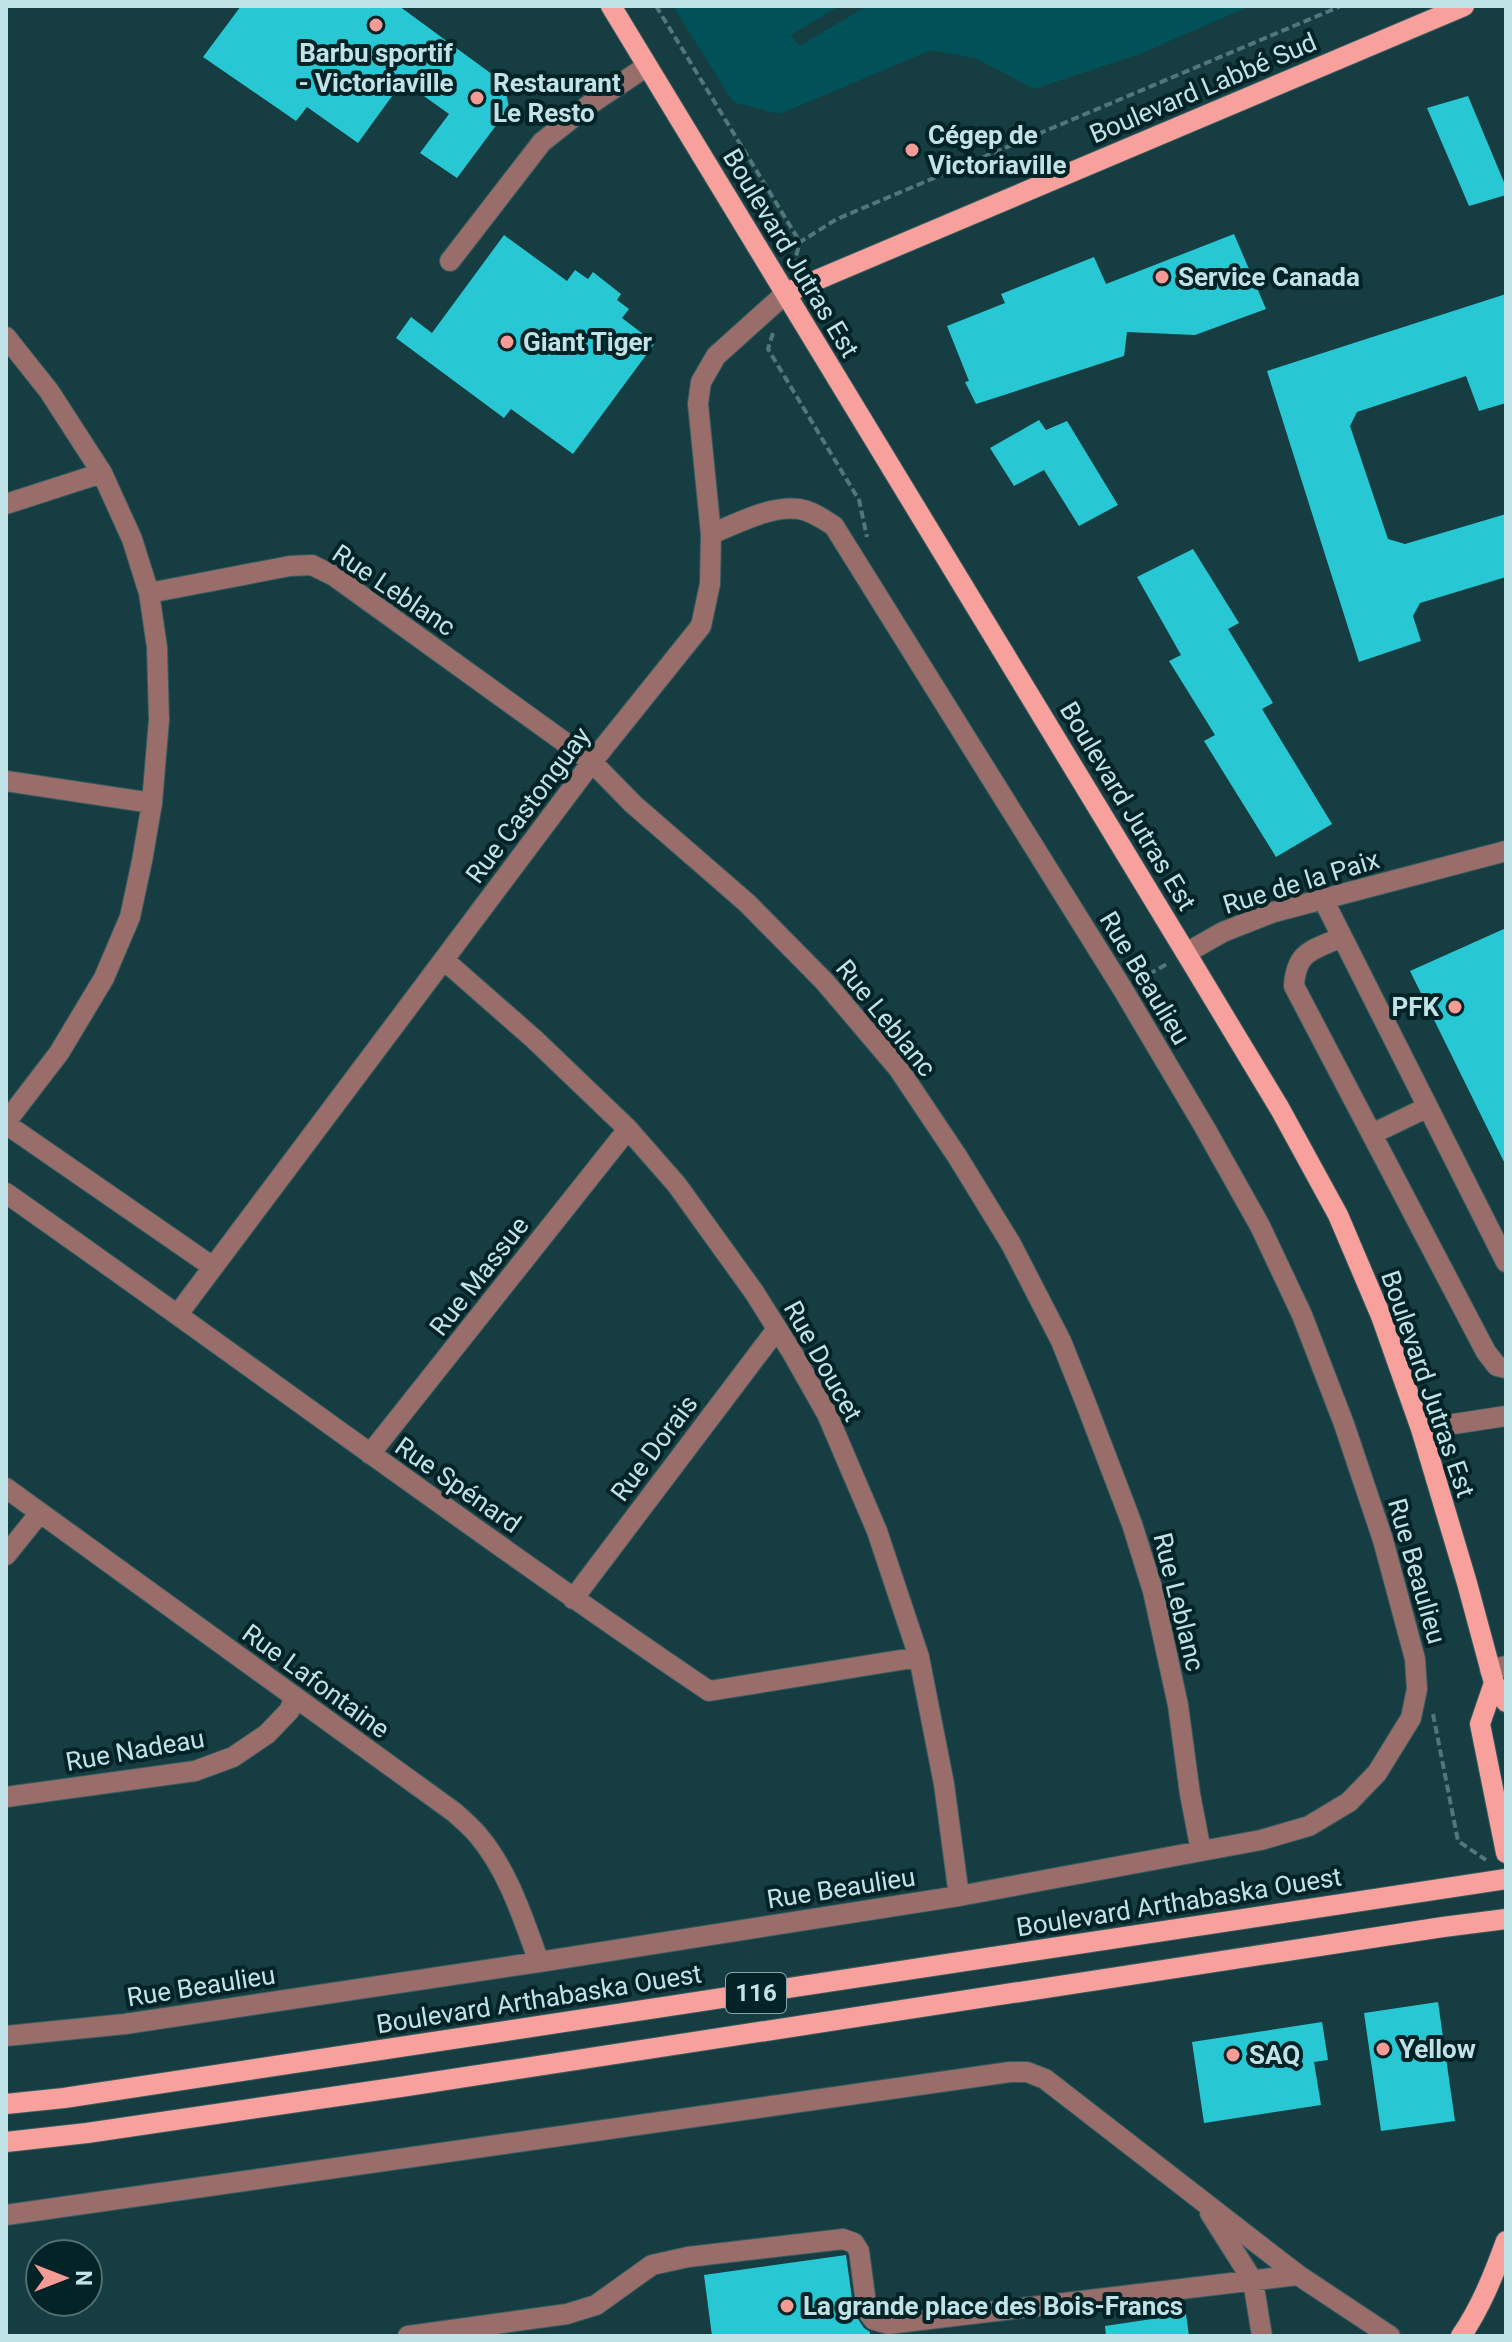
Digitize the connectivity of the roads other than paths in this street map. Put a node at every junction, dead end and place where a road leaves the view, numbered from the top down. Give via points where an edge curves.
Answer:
1 (611, 6) edge
2 (1464, 6) edge
3 (647, 66) junction
4 (450, 261) dead end
5 (786, 293) junction
6 (6, 337) edge
7 (102, 473) junction
8 (6, 504) edge
9 (711, 534) junction
10 (149, 593) junction
11 (592, 762) junction
12 (6, 781) edge
13 (152, 803) junction
14 (1506, 851) edge
15 (1323, 899) junction
16 (1342, 937) junction
17 (1186, 953) junction
18 (444, 960) junction
19 (1428, 1107) junction
20 (6, 1123) edge
21 (628, 1129) junction
22 (1372, 1134) junction
23 (6, 1193) edge
24 (1506, 1262) edge
25 (213, 1267) junction
26 (178, 1314) junction
27 (777, 1329) junction
28 (1506, 1368) edge
29 (1506, 1416) edge
30 (1421, 1429) junction
31 (370, 1454) junction
32 (6, 1488) edge
33 (39, 1514) junction
34 (6, 1555) edge
35 (573, 1599) junction
36 (919, 1657) junction
37 (1497, 1673) edge
38 (295, 1698) junction
39 (1506, 1702) edge
40 (6, 1797) edge
41 (1201, 1851) junction
42 (1502, 1866) edge
43 (959, 1896) junction
44 (1506, 1919) edge
45 (539, 1962) junction
46 (6, 2036) edge
47 (6, 2104) edge
48 (6, 2142) edge
49 (1203, 2201) junction
50 (6, 2215) edge
51 (1506, 2241) edge
52 (1298, 2275) junction
53 (1253, 2281) junction
54 (408, 2336) edge
55 (1262, 2336) edge
56 (1390, 2336) edge
57 (1461, 2336) edge

1 - 3 main road, Boulevard Jutras Est
2 - 5 main road, Boulevard Labbé Sud
3 - 4 street via 542,142
3 - 5 main road, Boulevard Jutras Est
5 - 9 street, Rue Castonguay via 716,356 701,382 698,404
5 - 17 main road, Boulevard Jutras Est
6 - 7 street
7 - 8 street
7 - 10 street
9 - 11 street, Rue Castonguay via 710,584 701,626
9 - 41 street, Rue Beaulieu via 795,508 834,526 1122,988 1260,1226 1344,1424 1408,1626 1417,1689 1411,1718 1377,1773 1349,1802 1309,1826
10 - 11 street, Rue Leblanc via 312,565
10 - 13 street via 159,720
11 - 18 street, Rue Castonguay
11 - 41 street, Rue Leblanc via 824,981 898,1068 1011,1244 1061,1341 1153,1591
12 - 13 street
13 - 20 street via 130,917 104,978 59,1053
14 - 15 street, Rue de la Paix
15 - 16 street
15 - 17 street, Rue de la Paix via 1223,932
16 - 19 street
16 - 22 street via 1305,954 1295,967 1294,986
17 - 30 main road, Boulevard Jutras Est via 1338,1215
18 - 21 street, Rue Doucet
18 - 25 street, Rue Castonguay
19 - 22 street
19 - 24 street
20 - 25 street
21 - 27 street, Rue Doucet via 677,1185
21 - 31 street, Rue Massue
22 - 28 street via 1486,1352 1497,1366
23 - 26 street, Rue Spénard
25 - 26 street, Rue Castonguay
26 - 31 street, Rue Spénard
27 - 35 street, Rue Dorais
27 - 36 street, Rue Doucet via 827,1414 857,1483
29 - 30 street
30 - 37 main road, Boulevard Jutras Est
31 - 35 street, Rue Spénard
32 - 33 street, Rue Lafontaine
33 - 34 street
33 - 38 street, Rue Lafontaine
35 - 36 street, Rue Spénard via 709,1691
36 - 43 street, Rue Doucet
37 - 39 main road, Boulevard Jutras Est
37 - 42 main road via 1480,1724
38 - 40 street, Rue Nadeau via 267,1734 233,1757 195,1771
38 - 45 street, Rue Lafontaine via 477,1834 514,1894
41 - 43 street, Rue Beaulieu
42 - 47 main road, Boulevard Arthabaska Ouest / 116
43 - 45 street, Rue Beaulieu
44 - 48 main road, 116
45 - 46 street, Rue Beaulieu via 125,2024
49 - 50 street via 1045,2079 1010,2072
49 - 52 street
49 - 53 street
51 - 57 main road
52 - 53 street
52 - 56 street
53 - 54 street via 888,2324 867,2311 859,2251 843,2239 652,2265 596,2305 567,2314
53 - 55 street

